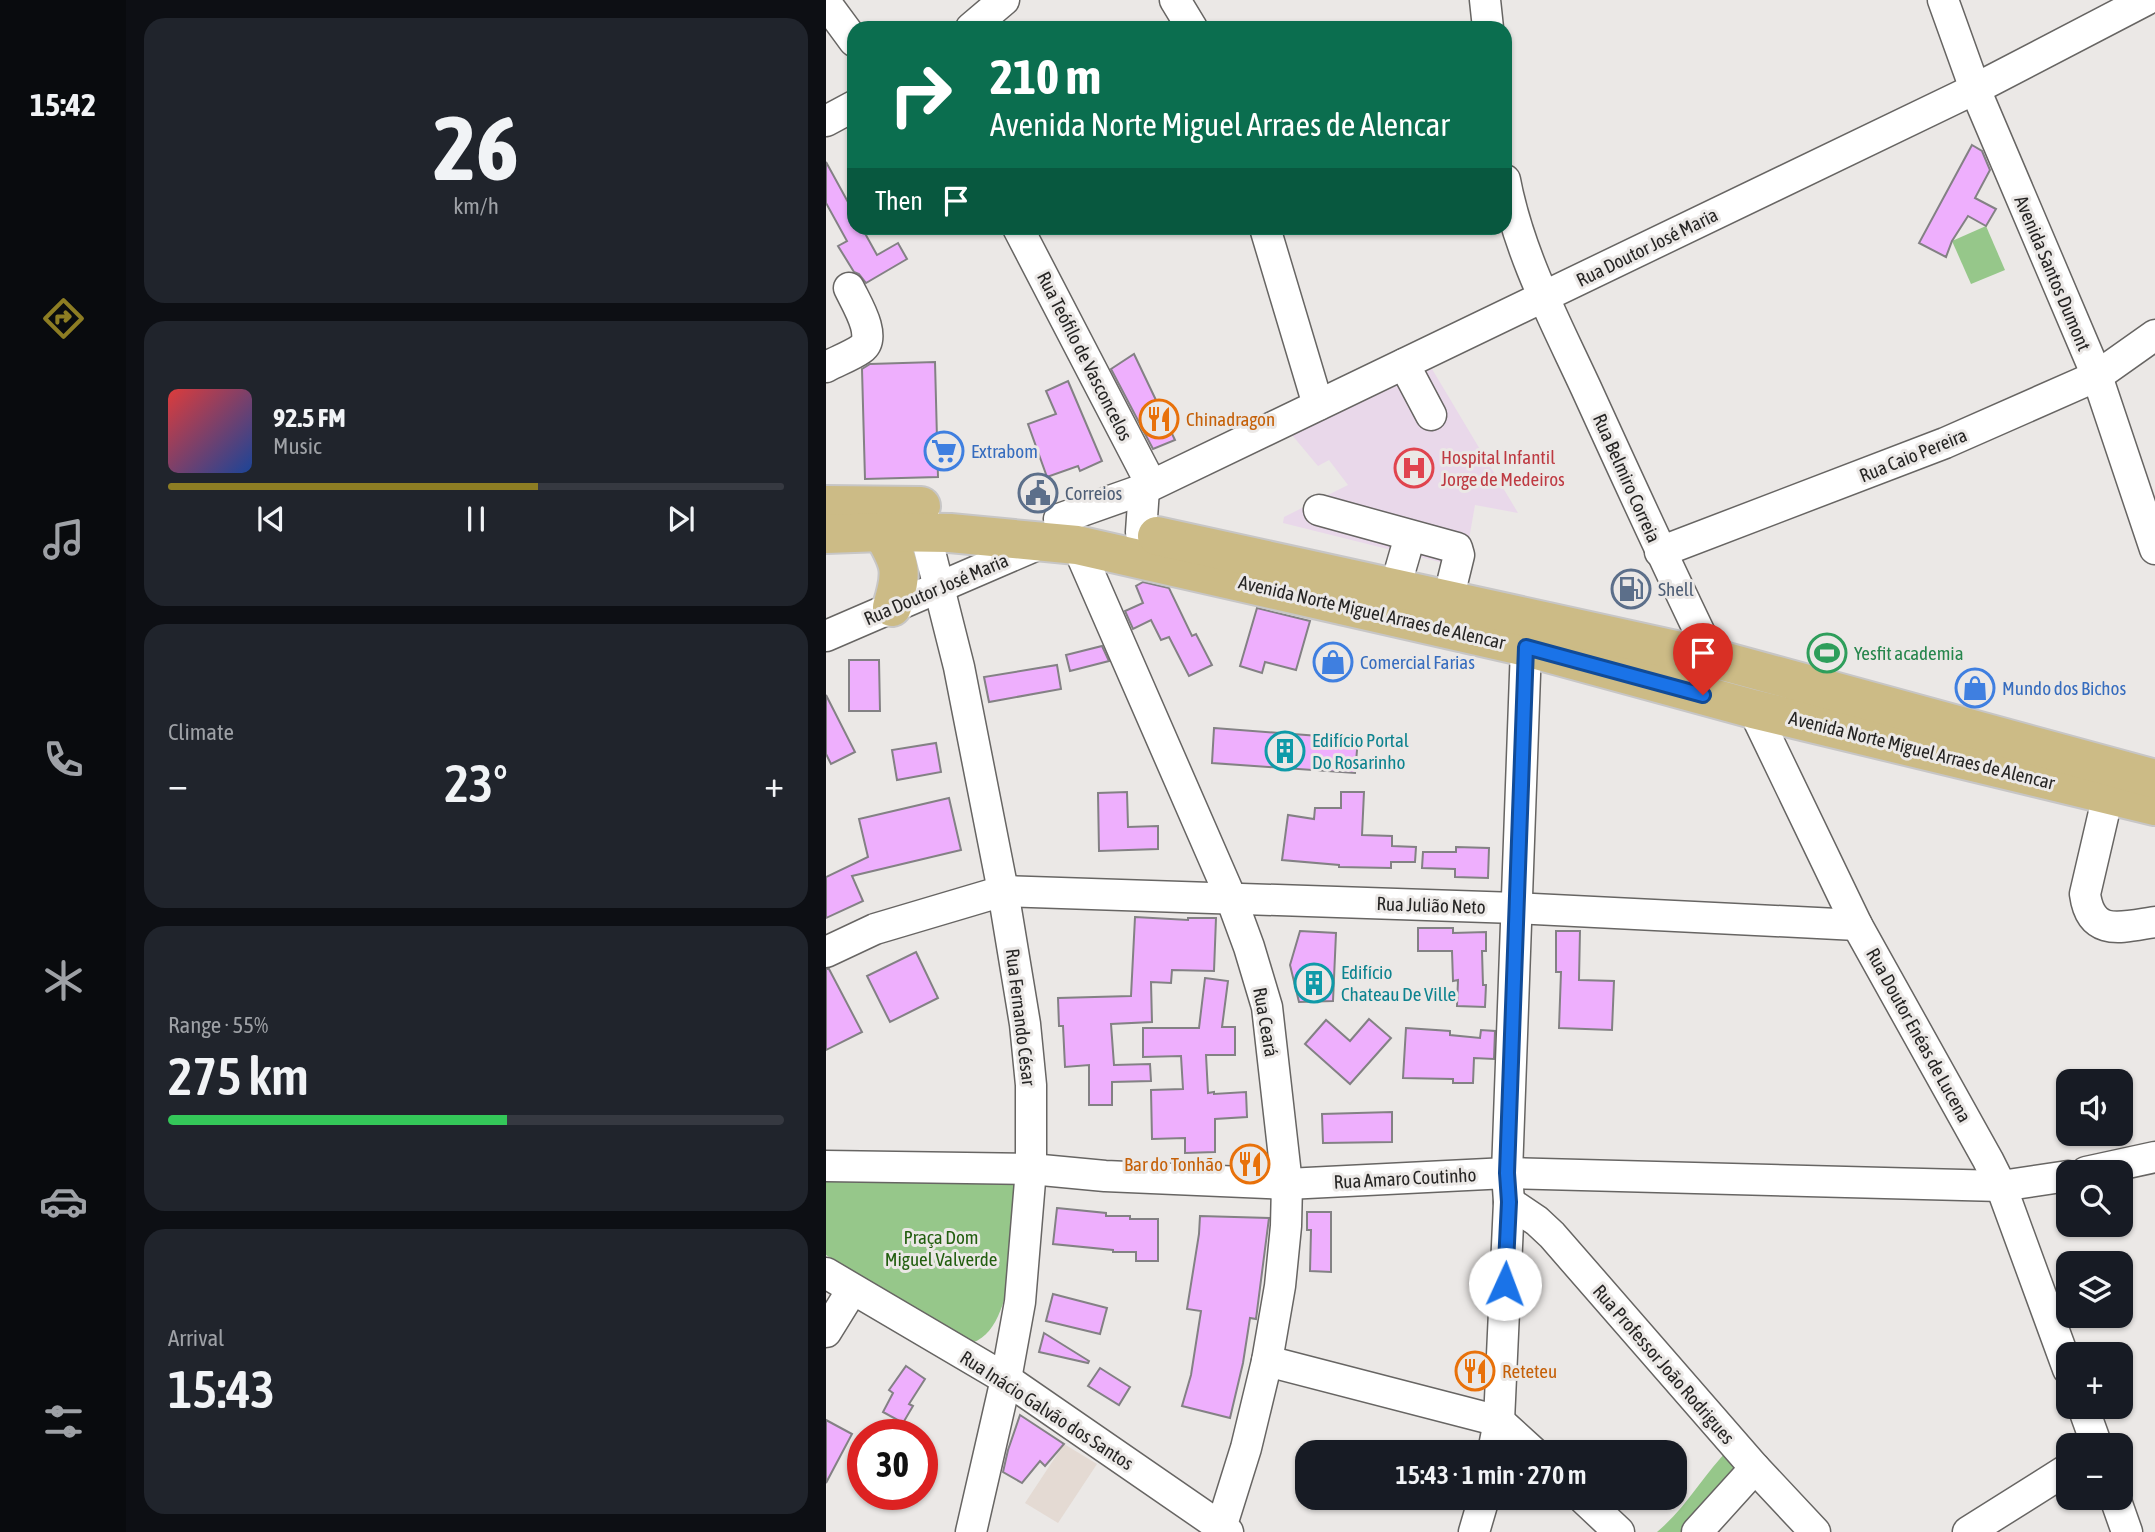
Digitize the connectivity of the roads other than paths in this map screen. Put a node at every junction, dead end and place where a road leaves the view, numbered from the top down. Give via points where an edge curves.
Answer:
1 (1004, 0) edge
2 (1175, 0) edge
3 (1485, 0) edge
4 (1943, 0) edge
5 (2146, 0) edge
6 (826, 2) edge
7 (979, 21) edge
8 (1188, 21) edge
9 (1487, 21) edge
10 (847, 31) edge
11 (1975, 89) junction
12 (847, 110) edge
13 (826, 121) edge
14 (1512, 209) edge
15 (1022, 235) edge
16 (1267, 235) edge
17 (849, 288) dead end
18 (1544, 297) junction
19 (2155, 335) edge
20 (1404, 364) junction
21 (826, 367) edge
22 (2097, 376) junction
23 (1318, 405) junction
24 (1431, 415) dead end
25 (1147, 486) junction
26 (826, 505) edge
27 (1319, 510) dead end
28 (925, 519) junction
29 (881, 532) junction
30 (1141, 533) junction
31 (826, 534) edge
32 (1061, 535) junction
33 (1410, 536) junction
34 (2155, 550) edge
35 (1660, 552) junction
36 (939, 587) junction
37 (1395, 588) junction
38 (1448, 600) junction
39 (892, 607) junction
40 (826, 636) edge
41 (1526, 647) junction
42 (1712, 658) junction
43 (1753, 709) junction
44 (2155, 779) edge
45 (2108, 795) junction
46 (2155, 806) edge
47 (1003, 891) junction
48 (1231, 898) junction
49 (1516, 908) junction
50 (2155, 922) edge
51 (1857, 925) junction
52 (826, 952) edge
53 (2155, 1157) edge
54 (2133, 1162) edge
55 (826, 1166) edge
56 (1031, 1169) junction
57 (2056, 1178) edge
58 (1287, 1184) junction
59 (2001, 1186) junction
60 (1508, 1187) junction
61 (826, 1273) edge
62 (852, 1290) junction
63 (826, 1332) edge
64 (1014, 1335) junction
65 (2058, 1342) edge
66 (970, 1357) junction
67 (1267, 1361) junction
68 (1006, 1379) junction
69 (1499, 1421) junction
70 (1495, 1440) edge
71 (1520, 1440) edge
72 (1755, 1468) junction
73 (2056, 1477) edge
74 (1480, 1510) edge
75 (1596, 1510) edge
76 (2119, 1510) edge
77 (1224, 1530) edge
78 (971, 1532) edge
79 (1474, 1532) edge
80 (1619, 1532) edge
81 (1697, 1532) edge
82 (1815, 1532) edge
83 (1968, 1532) edge
84 (2127, 1532) edge

1 - 7 street
2 - 8 street
3 - 9 street
4 - 11 street, Avenida Santos Dumont
5 - 11 street, Rua Doutor José Maria
6 - 10 street
11 - 18 street, Rua Doutor José Maria
11 - 22 street, Avenida Santos Dumont
12 - 13 street
14 - 18 street, Rua Belmiro Correia
15 - 25 street, Rua Teófilo de Vasconcelos
16 - 23 street
17 - 21 street via 869,339 863,348
18 - 20 street, Rua Doutor José Maria
18 - 35 street, Rua Belmiro Correia
19 - 22 street, Rua Caio Pereira
20 - 23 street, Rua Doutor José Maria
20 - 24 street
22 - 34 street, Avenida Santos Dumont
22 - 35 street, Rua Caio Pereira via 1945,443
23 - 25 street, Rua Doutor José Maria
25 - 30 street
25 - 32 street, Rua Doutor José Maria
26 - 28 main road, Avenida Norte Miguel Arraes de Alencar
27 - 33 street
28 - 29 main road, Avenida Norte Miguel Arraes de Alencar
28 - 32 main road, Avenida Norte Miguel Arraes de Alencar
28 - 36 street, Rua Fernando César
29 - 31 main road, Avenida Norte Miguel Arraes de Alencar
29 - 39 main road via 899,569
30 - 32 main road, Avenida Norte Miguel Arraes de Alencar
30 - 37 main road, Avenida Norte Miguel Arraes de Alencar
32 - 36 street, Rua Doutor José Maria
32 - 41 main road, Avenida Norte Miguel Arraes de Alencar
32 - 48 street, Rua Ceará
33 - 37 street
33 - 38 street via 1457,548
35 - 42 street, Rua Belmiro Correia
36 - 39 street, Rua Doutor José Maria
36 - 47 street, Rua Fernando César
37 - 38 main road, Avenida Norte Miguel Arraes de Alencar
38 - 42 main road, Avenida Norte Miguel Arraes de Alencar
39 - 40 street, Rua Doutor José Maria
41 - 43 main road, Avenida Norte Miguel Arraes de Alencar
41 - 49 street
42 - 44 main road, Avenida Norte Miguel Arraes de Alencar
43 - 45 main road, Avenida Norte Miguel Arraes de Alencar
43 - 51 street, Rua Doutor Enéas de Lucena
45 - 46 main road, Avenida Norte Miguel Arraes de Alencar
45 - 50 street via 2085,894 2087,907 2107,928
47 - 48 street, Rua Julião Neto
47 - 52 street, Rua Julião Neto via 875,929
47 - 56 street, Rua Fernando César via 1025,1024
48 - 49 street, Rua Julião Neto
48 - 58 street, Rua Ceará via 1267,1007
49 - 51 street, Rua Julião Neto
49 - 60 street
51 - 59 street, Rua Doutor Enéas de Lucena
53 - 54 street
55 - 56 street, Rua Amaro Coutinho
56 - 58 street, Rua Amaro Coutinho
56 - 64 street, Rua Fernando César
57 - 59 street, Rua Amaro Coutinho
58 - 60 street, Rua Amaro Coutinho
58 - 67 street, Rua Ceará via 1280,1286
59 - 60 street, Rua Amaro Coutinho
59 - 65 street, Rua Doutor Enéas de Lucena
60 - 69 street
60 - 72 street, Rua Professor João Rodrigues
61 - 62 street, Rua Inácio Galvão dos Santos
62 - 63 street
62 - 66 street, Rua Inácio Galvão dos Santos
64 - 66 street via 993,1350
64 - 68 street, Rua Fernando César
66 - 68 street, Rua Inácio Galvão dos Santos
67 - 69 street
67 - 77 street, Rua Ceará
68 - 77 street, Rua Inácio Galvão dos Santos
68 - 78 street, Rua Fernando César
69 - 70 street
69 - 71 street
72 - 81 street
72 - 82 street, Rua Professor João Rodrigues
73 - 83 street
74 - 79 street
75 - 80 street
76 - 84 street

